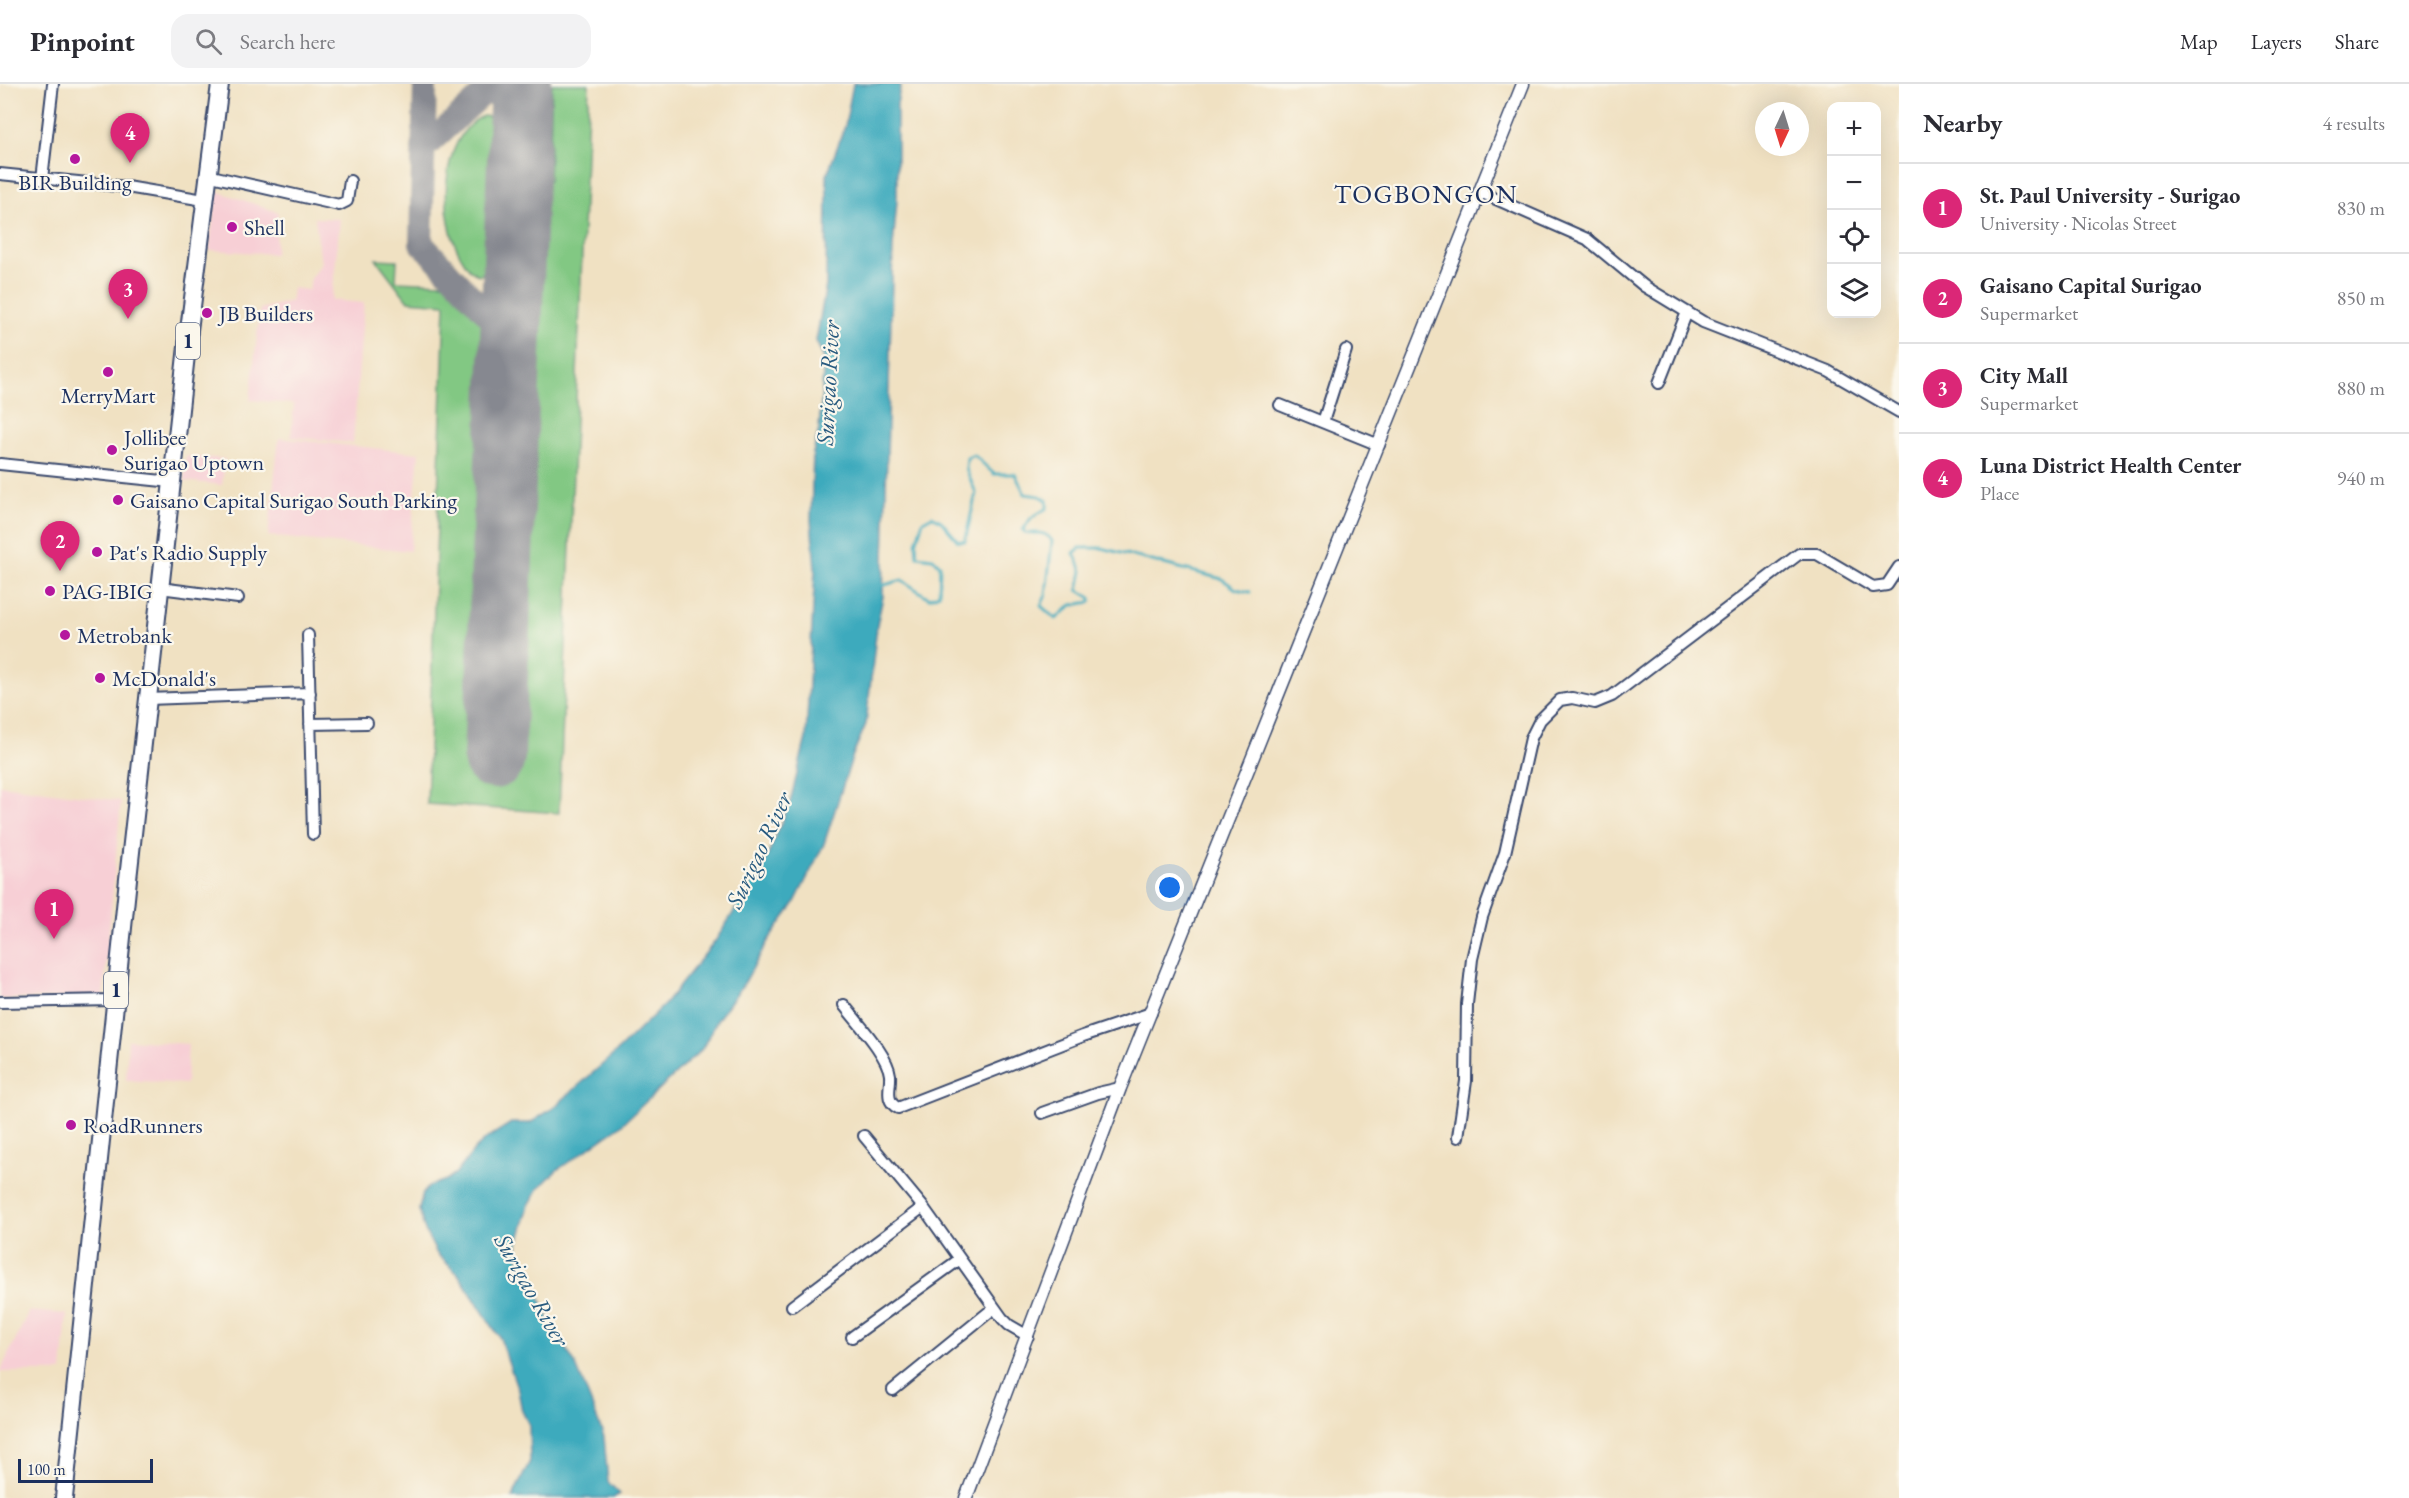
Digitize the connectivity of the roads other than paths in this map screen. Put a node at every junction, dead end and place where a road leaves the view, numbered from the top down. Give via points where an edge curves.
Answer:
1 (52, 84) edge
2 (220, 84) edge
3 (1524, 84) edge
4 (0, 174) edge
5 (207, 175) junction
6 (42, 179) junction
7 (350, 181) dead end
8 (1480, 192) junction
9 (204, 200) junction
10 (1687, 312) junction
11 (1346, 350) dead end
12 (1659, 383) dead end
13 (1280, 405) dead end
14 (1899, 412) edge
15 (1323, 422) junction
16 (1379, 445) junction
17 (0, 464) edge
18 (172, 482) junction
19 (1899, 567) edge
20 (160, 588) junction
21 (238, 598) dead end
22 (308, 635) dead end
23 (310, 693) junction
24 (148, 699) junction
25 (367, 723) dead end
26 (310, 724) junction
27 (313, 834) dead end
28 (115, 1000) junction
29 (0, 1002) edge
30 (844, 1005) dead end
31 (1151, 1012) junction
32 (1120, 1088) junction
33 (1042, 1113) dead end
34 (864, 1136) dead end
35 (1458, 1137) dead end
36 (923, 1207) junction
37 (960, 1259) junction
38 (792, 1306) dead end
39 (994, 1308) junction
40 (1028, 1335) junction
41 (852, 1337) dead end
42 (893, 1390) dead end
43 (64, 1498) edge
44 (966, 1498) edge

1 - 6 street
2 - 5 highway, 1
3 - 8 street
4 - 6 street
5 - 7 street via 339,205 347,201
5 - 9 highway, 1
6 - 9 street
8 - 10 street via 1587,239 1625,272
8 - 16 street
9 - 18 highway, 1
10 - 12 street
10 - 14 street via 1703,322 1828,371
11 - 15 street
13 - 15 street
15 - 16 street
16 - 31 street
17 - 18 street
18 - 20 highway, 1
19 - 35 street via 1887,585 1873,588 1817,554 1799,554 1612,696 1595,703 1572,698 1560,700 1540,720 1531,738 1505,854 1482,917 1472,959 1466,1081
20 - 21 street
20 - 24 highway, 1
22 - 23 street
23 - 24 street
23 - 26 street
24 - 28 highway, 1
25 - 26 street
26 - 27 street
28 - 29 street
28 - 43 highway, 1
30 - 31 street via 888,1066 889,1098 898,1108
31 - 32 street
32 - 33 street
32 - 40 street
34 - 36 street
36 - 37 street
36 - 38 street
37 - 39 street
37 - 41 street
39 - 40 street via 1009,1326
39 - 42 street
40 - 44 street

